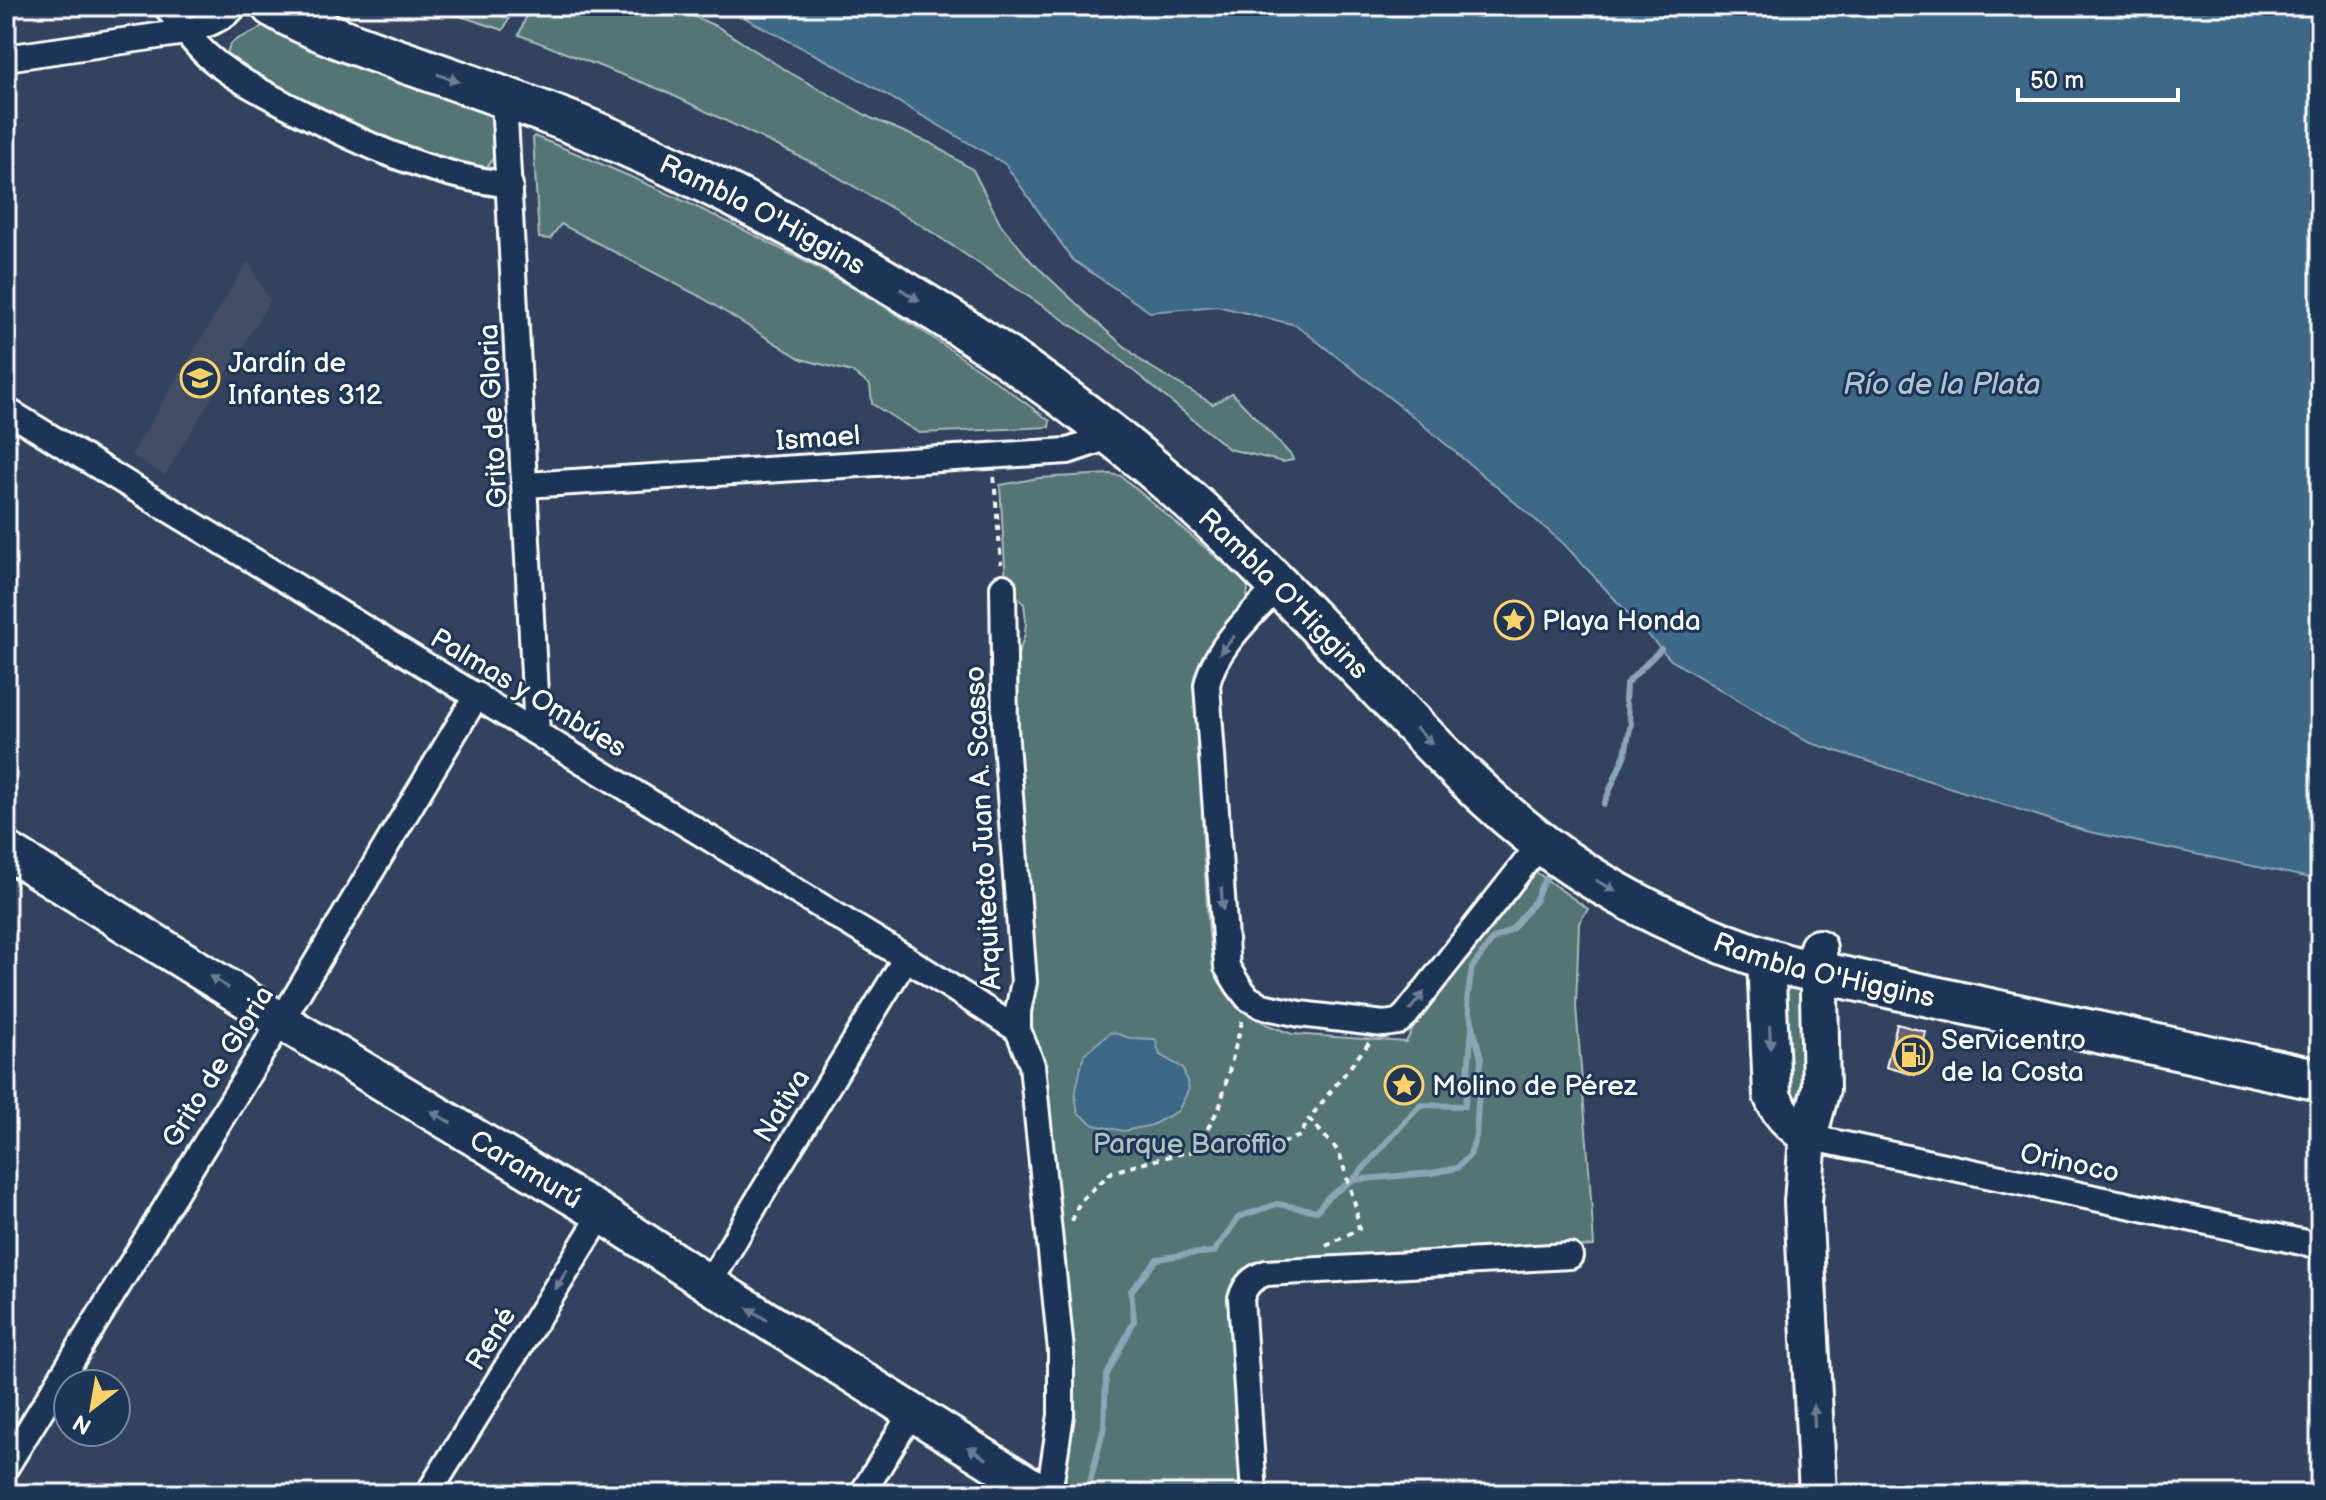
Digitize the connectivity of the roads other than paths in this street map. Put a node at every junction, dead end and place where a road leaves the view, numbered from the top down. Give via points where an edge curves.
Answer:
1 (166, 6) edge
2 (235, 6) edge
3 (272, 6) edge
4 (329, 6) edge
5 (185, 32) junction
6 (6, 58) edge
7 (504, 98) junction
8 (510, 185) junction
9 (6, 410) edge
10 (1112, 436) junction
11 (525, 485) junction
12 (1278, 586) junction
13 (1003, 587) road end
14 (477, 695) junction
15 (537, 732) junction
16 (1541, 843) junction
17 (6, 850) edge
18 (906, 958) junction
19 (1766, 959) junction
20 (1818, 960) junction
21 (281, 1021) junction
22 (1018, 1030) junction
23 (2320, 1054) edge
24 (2320, 1080) edge
25 (1808, 1137) junction
26 (602, 1214) junction
27 (2320, 1246) edge
28 (1570, 1256) dead end
29 (709, 1284) junction
30 (912, 1412) junction
31 (6, 1467) edge
32 (428, 1494) edge
33 (862, 1494) edge
34 (1046, 1494) edge
35 (1254, 1494) edge
36 (1818, 1494) edge

1 - 5 street
2 - 5 street
3 -> 7 main road, Rambla O'Higgins via 306,25
4 - 20 main road, Rambla O'Higgins via 636,123 740,171 941,283 1081,379 1226,498 1464,739 1561,826 1642,877 1785,938
5 - 6 street
5 - 8 street via 237,77 347,136 435,171
7 - 8 street, Grito de Gloria
7 -> 10 main road, Rambla O'Higgins via 713,187 870,271 970,333
8 - 11 street, Grito de Gloria
9 - 14 street, Palmas y Ombúes
10 - 11 street, Ismael via 1068,451
10 - 12 main road, Rambla O'Higgins
11 - 15 street, Grito de Gloria
12 -> 16 main road, Rambla O'Higgins via 1447,760
12 -> 16 street via 1217,656 1207,685 1227,967 1248,998 1278,1010 1398,1022
13 - 22 street, Arquitecto Juan A. Scasso via 1005,729 1024,982
14 - 15 street, Palmas y Ombúes
14 - 21 street, Grito de Gloria
15 - 18 street, Palmas y Ombúes
16 -> 19 main road, Rambla O'Higgins via 1629,899
21 -> 17 main road, Caramurú
18 - 22 street, Palmas y Ombúes
18 - 29 street, Nativa
19 - 20 main road, Rambla O'Higgins
19 -> 25 main road via 1772,1095 1776,1107
20 - 23 main road, Rambla O'Higgins
20 - 24 main road, Rambla O'Higgins
20 - 25 main road via 1821,1089
26 -> 21 main road, Caramurú
21 - 31 street, Grito de Gloria
22 - 34 street, Arquitecto Juan A. Scasso via 1032,1065 1061,1351 1061,1415
25 - 27 street, Orinoco
36 -> 25 main road via 1803,1202
26 - 29 main road, Caramurú
26 -> 32 street, René
28 - 35 street via 1266,1273 1251,1280 1241,1298
30 -> 29 main road, Caramurú
30 - 33 street
34 -> 30 main road, Caramurú

